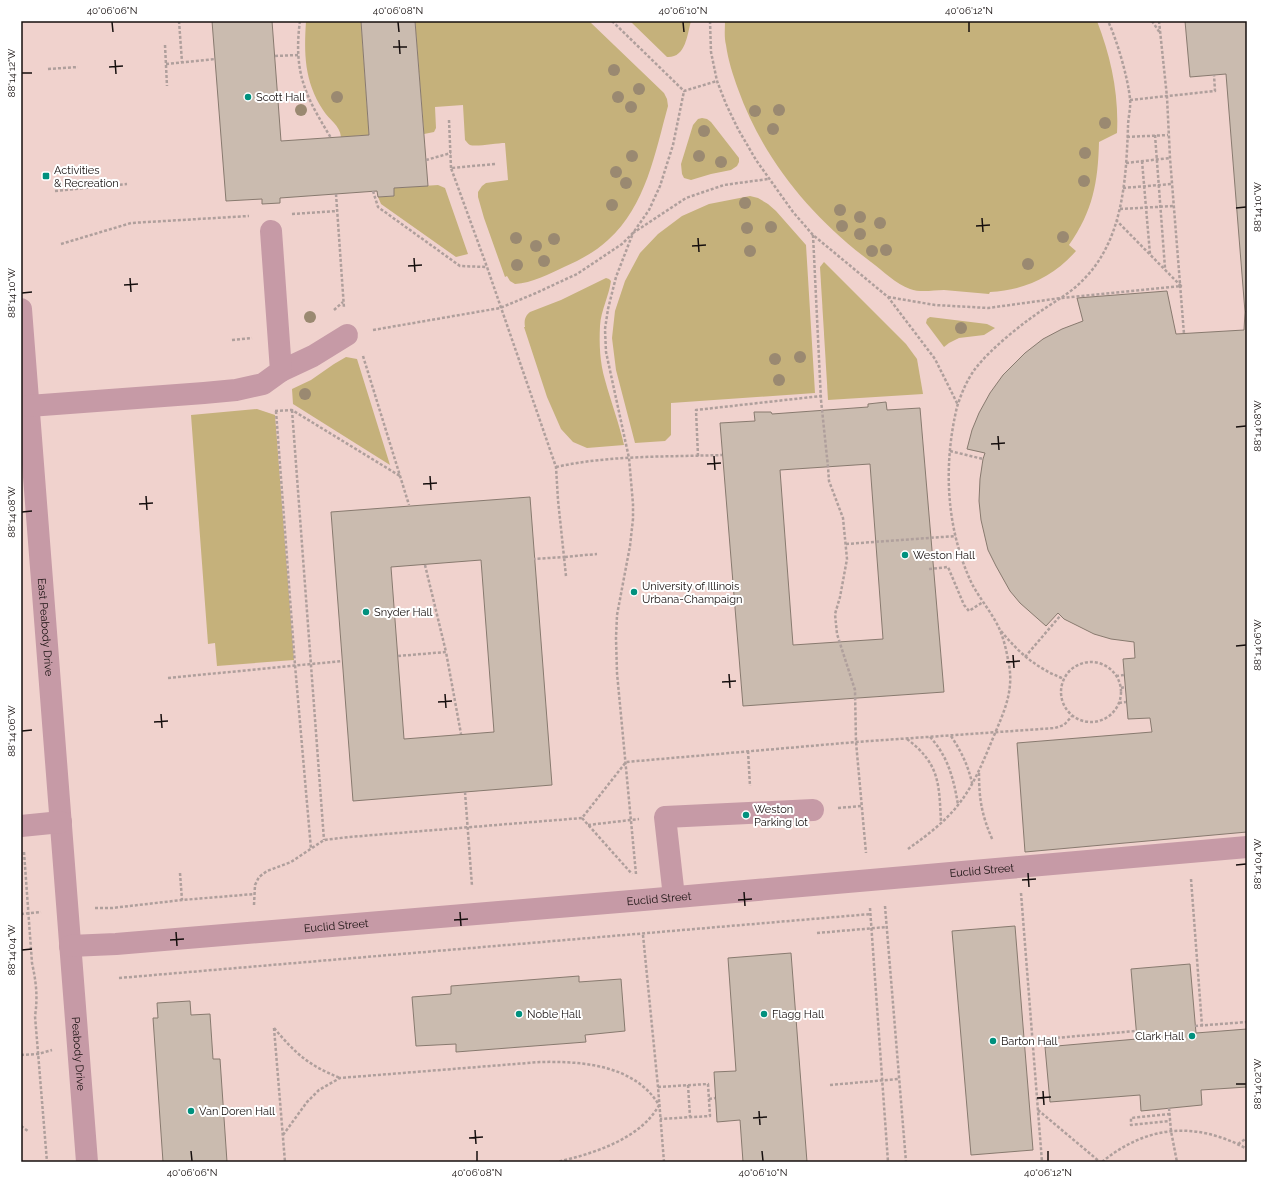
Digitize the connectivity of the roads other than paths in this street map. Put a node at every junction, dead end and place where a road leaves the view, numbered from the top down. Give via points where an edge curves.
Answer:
1 (270, 231) dead end
2 (21, 309) edge
3 (352, 334) road end
4 (281, 371) junction
5 (28, 406) junction
6 (813, 810) dead end
7 (61, 822) junction
8 (22, 826) edge
9 (1247, 847) edge
10 (674, 897) junction
11 (70, 946) junction
12 (87, 1162) edge

1 - 4 street
2 - 5 street, East Peabody Drive
3 - 4 street
4 - 5 street via 263,384 236,390
5 - 7 street, East Peabody Drive
6 - 10 street via 666,817
7 - 8 street
7 - 11 street, East Peabody Drive
9 - 10 street, Euclid Street
10 - 11 street, Euclid Street
11 - 12 street, Peabody Drive

